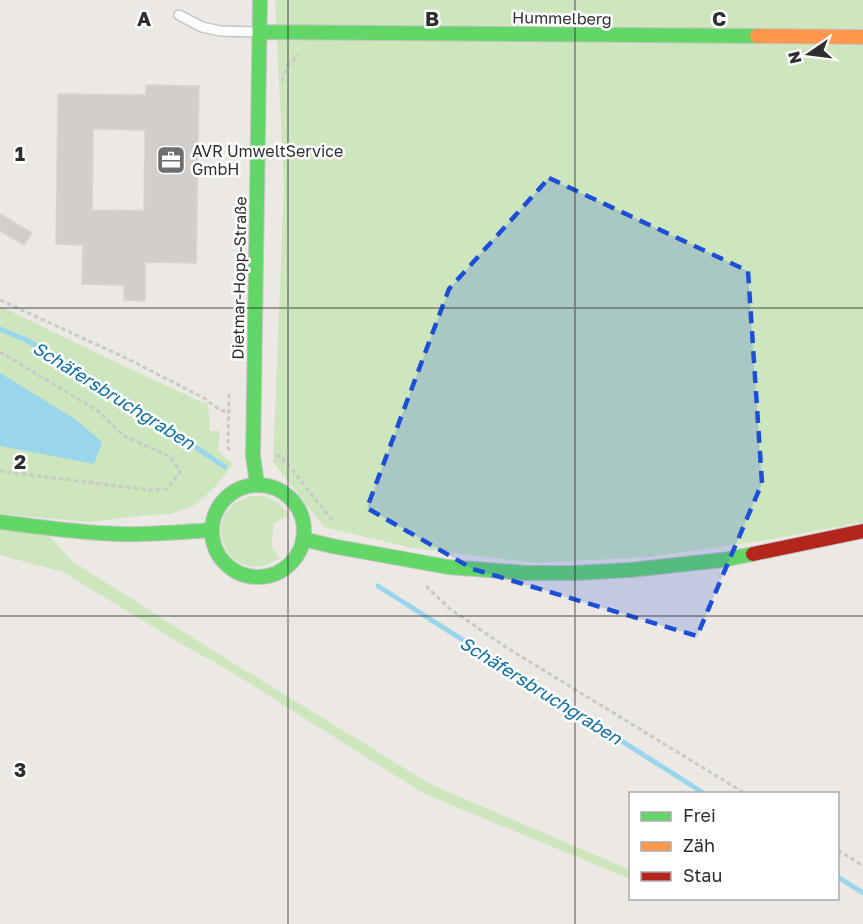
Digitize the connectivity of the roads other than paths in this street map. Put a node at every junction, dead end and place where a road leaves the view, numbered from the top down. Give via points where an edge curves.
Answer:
1 (261, 0) edge
2 (179, 15) dead end
3 (260, 32) junction
4 (863, 37) edge
5 (257, 484) junction
6 (0, 522) edge
7 (212, 530) junction
8 (863, 531) edge
9 (303, 539) junction

1 - 3 street, Dietmar-Hopp-Straße
2 - 3 lane via 220,31
3 - 4 street, Hummelberg
3 - 5 street, Dietmar-Hopp-Straße via 253,456
5 - 7 street via 240,488 225,498
5 - 9 street via 281,490 293,501 304,523
6 - 7 street via 118,534
7 - 9 street via 224,561 237,572 254,576 286,568
8 - 9 street via 722,560 574,573 448,567

